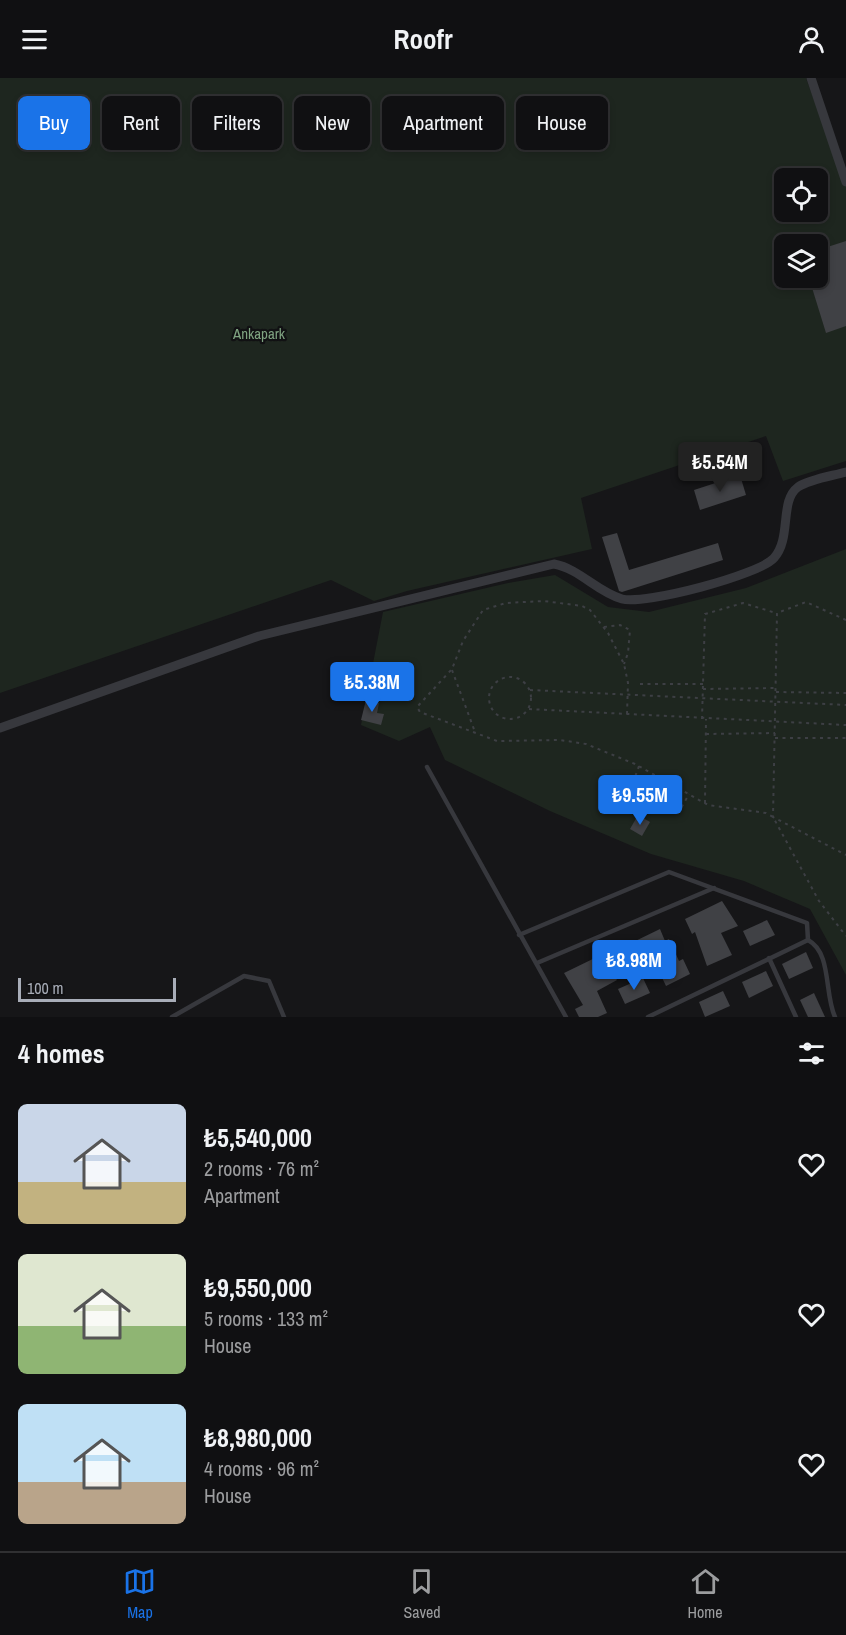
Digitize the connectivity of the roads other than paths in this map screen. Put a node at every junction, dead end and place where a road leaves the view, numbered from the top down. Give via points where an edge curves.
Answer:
1 (811, 78) edge
2 (846, 182) edge
3 (846, 472) edge
4 (0, 728) edge
5 (427, 767) dead end
6 (716, 888) junction
7 (519, 935) junction
8 (808, 940) junction
9 (769, 958) junction
10 (537, 963) junction
11 (172, 1017) edge
12 (284, 1017) edge
13 (566, 1017) edge
14 (648, 1017) edge
15 (796, 1017) edge
16 (836, 1017) edge

1 - 2 street
3 - 4 street via 798,487 788,499 784,541 774,558 762,567 713,583 645,601 623,599 568,567 554,564 259,636
5 - 7 lane
6 - 7 lane via 669,872
6 - 8 lane via 807,923
6 - 10 lane
7 - 10 lane
8 - 9 lane
8 - 16 lane via 818,946 823,957 827,992
9 - 14 lane
9 - 15 lane
10 - 13 lane
11 - 12 lane via 244,976 269,981

